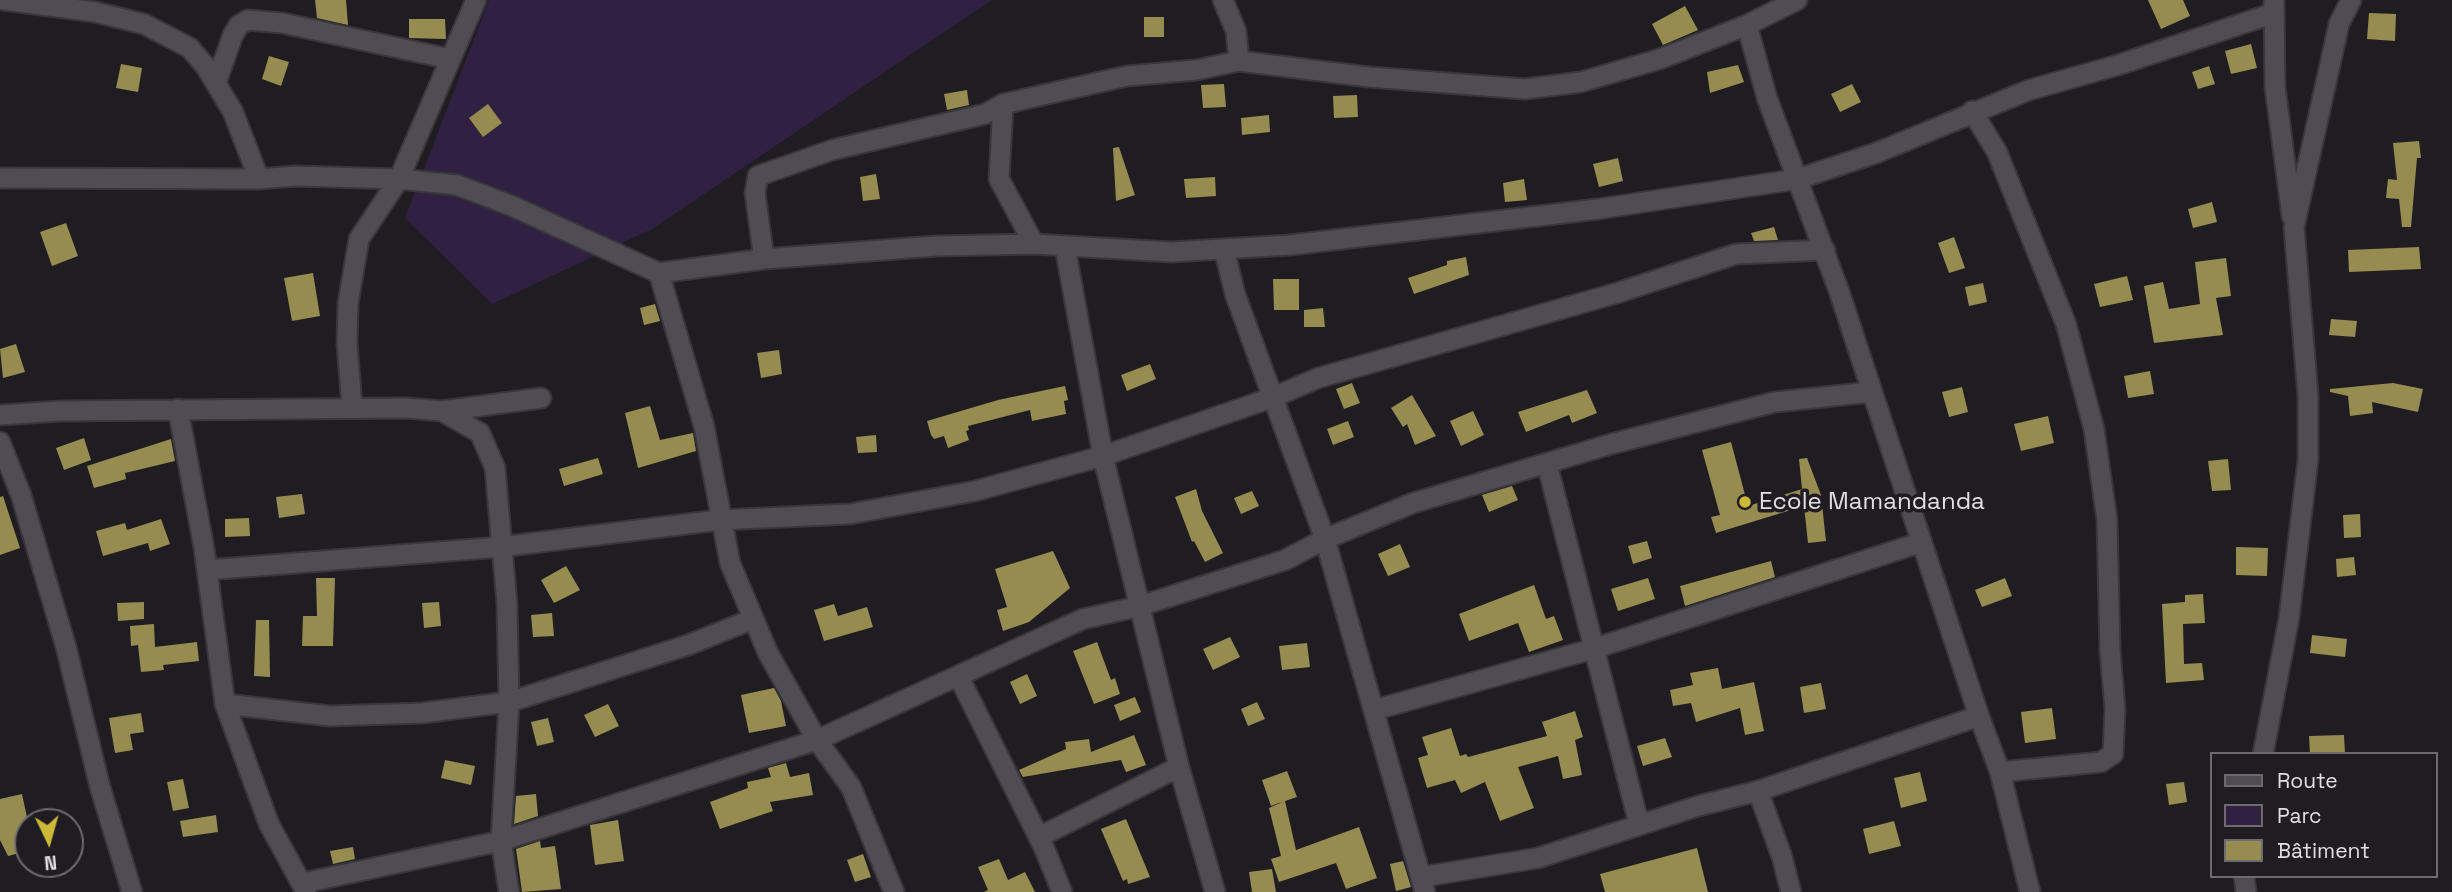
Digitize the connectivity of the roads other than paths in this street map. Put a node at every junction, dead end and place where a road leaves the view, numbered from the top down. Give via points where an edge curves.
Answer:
1 (4, 0) edge
2 (476, 0) edge
3 (1223, 0) edge
4 (1797, 0) edge
5 (2351, 0) edge
6 (2274, 6) edge
7 (1747, 25) junction
8 (450, 59) junction
9 (1239, 61) junction
10 (216, 83) junction
11 (1003, 104) junction
12 (1972, 111) junction
13 (0, 178) edge
14 (259, 179) junction
15 (399, 179) junction
16 (1798, 180) junction
17 (2294, 227) junction
18 (1034, 244) junction
19 (1065, 247) junction
20 (1224, 249) junction
21 (1825, 250) junction
22 (764, 259) junction
23 (659, 273) junction
24 (1872, 391) junction
25 (1274, 397) junction
26 (541, 398) dead end
27 (352, 406) junction
28 (178, 409) junction
29 (442, 411) junction
30 (0, 415) edge
31 (0, 442) edge
32 (1103, 456) junction
33 (1547, 464) junction
34 (719, 520) junction
35 (1325, 539) junction
36 (1922, 542) junction
37 (500, 547) junction
38 (207, 570) junction
39 (1140, 606) junction
40 (753, 620) junction
41 (1596, 648) junction
42 (959, 677) junction
43 (509, 702) junction
44 (225, 704) junction
45 (1374, 710) junction
46 (1979, 716) junction
47 (817, 740) junction
48 (2263, 752) edge
49 (1179, 766) junction
50 (2000, 772) junction
51 (1758, 792) junction
52 (1639, 824) junction
53 (1039, 837) junction
54 (501, 841) junction
55 (1423, 885) edge
56 (305, 888) edge
57 (132, 892) edge
58 (509, 892) edge
59 (894, 892) edge
60 (1062, 892) edge
61 (1214, 892) edge
62 (1791, 892) edge
63 (2031, 892) edge

1 - 10 street via 95,12 144,24 190,48
2 - 8 street
3 - 9 street via 1236,30
4 - 7 street
5 - 17 street via 2339,24
6 - 12 street via 2118,65
6 - 17 street via 2275,87
7 - 9 street via 1660,59 1581,82 1525,89
7 - 16 street via 1767,98
8 - 10 street via 248,20 233,36
8 - 15 street
9 - 11 street via 1127,76
10 - 14 street via 233,112
11 - 18 street via 999,179
11 - 22 street via 985,114 832,150 758,176 754,183
12 - 16 street via 1876,153
12 - 50 street via 1997,152 2066,324 2094,429 2107,520 2115,709 2112,754 2101,762
13 - 14 street
14 - 15 street
15 - 23 street via 488,195
15 - 27 street via 359,239 353,265 347,344
16 - 20 street via 1584,211
16 - 21 street
17 - 48 street via 2308,396 2308,460 2289,618
18 - 19 street
18 - 22 street
19 - 20 street via 1171,252
19 - 32 street
20 - 25 street via 1234,294
21 - 24 street
21 - 25 street via 1736,254 1617,293 1318,378
22 - 23 street
23 - 34 street via 704,426
24 - 33 street via 1775,401
24 - 36 street
25 - 32 street
25 - 35 street
26 - 29 street
27 - 28 street
27 - 29 street
28 - 30 street
28 - 38 street
29 - 37 street via 480,433 490,452
31 - 57 street via 62,634
32 - 34 street via 975,491 850,514
32 - 39 street
33 - 35 street via 1413,503
33 - 41 street
34 - 37 street
34 - 40 street
35 - 39 street via 1285,560
35 - 45 street
36 - 41 street
36 - 46 street
37 - 38 street
37 - 43 street via 507,604
38 - 44 street
39 - 42 street via 1083,619
39 - 49 street
40 - 43 street via 688,646
40 - 47 street
41 - 45 street
41 - 52 street
42 - 47 street
42 - 53 street
43 - 44 street via 422,713 330,716
43 - 54 street
44 - 56 street via 269,824
45 - 55 street
46 - 50 street
46 - 51 street
47 - 54 street
47 - 59 street via 851,787
49 - 53 street
49 - 61 street
50 - 63 street
51 - 52 street
51 - 62 street
52 - 55 street via 1538,858
53 - 60 street
54 - 56 street
54 - 58 street

